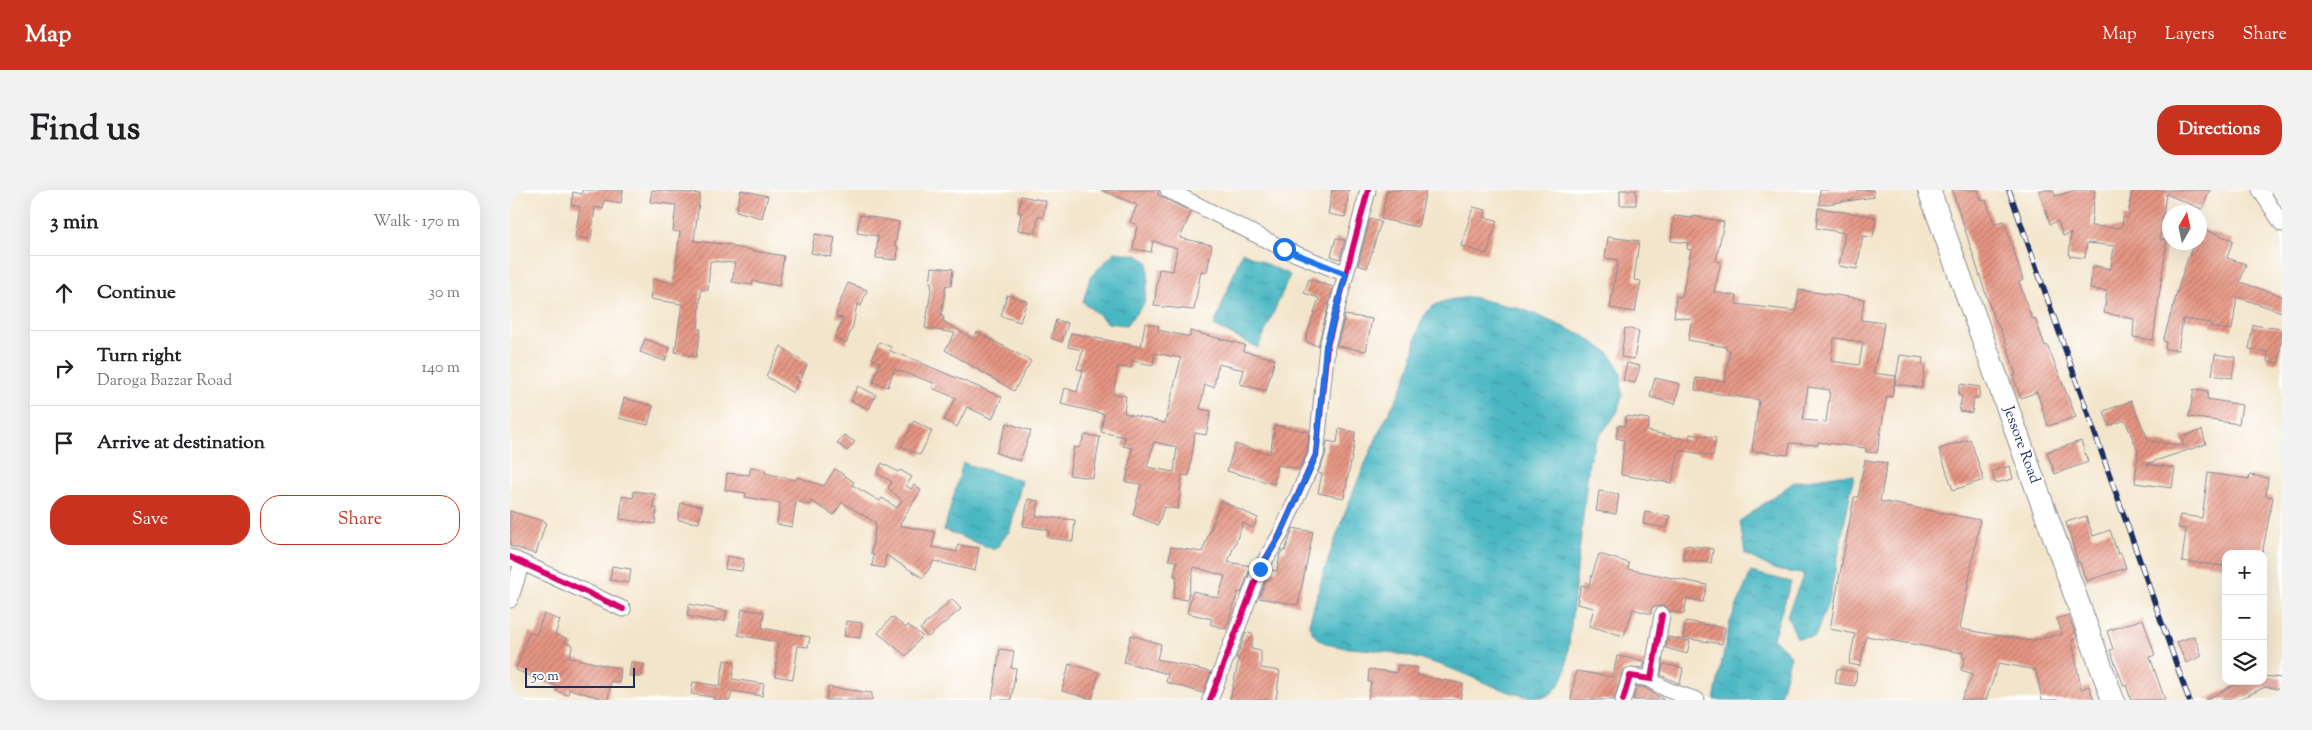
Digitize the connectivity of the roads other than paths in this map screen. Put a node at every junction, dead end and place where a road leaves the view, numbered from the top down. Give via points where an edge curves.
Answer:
1 (1168, 190) edge
2 (1368, 190) edge
3 (1930, 190) edge
4 (2260, 190) edge
5 (2282, 224) edge
6 (1346, 274) junction
7 (516, 560) edge
8 (510, 600) edge
9 (623, 609) dead end
10 (1662, 615) dead end
11 (1650, 680) junction
12 (1206, 700) edge
13 (1210, 700) edge
14 (1622, 700) edge
15 (1697, 700) edge
16 (2113, 700) edge

1 - 6 street via 1284,249
2 - 6 street
3 - 16 highway, Jessore Road
4 - 5 street
6 - 13 street via 1326,346 1316,455 1280,535 1260,569
7 - 8 street
7 - 9 street
10 - 11 street
11 - 14 street via 1630,676
11 - 15 street
12 - 13 street

